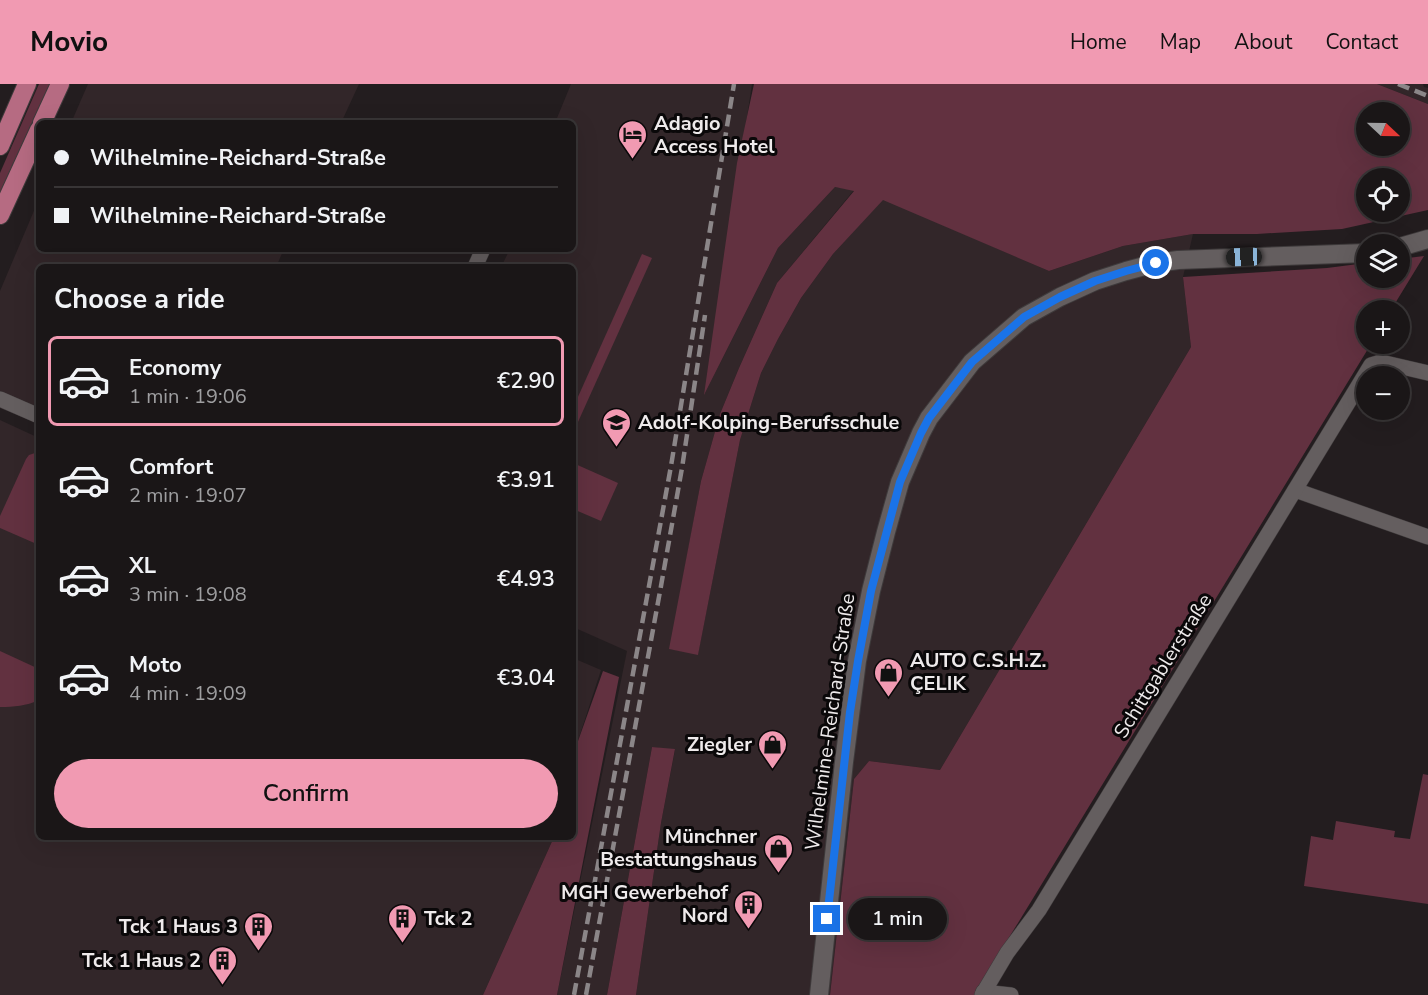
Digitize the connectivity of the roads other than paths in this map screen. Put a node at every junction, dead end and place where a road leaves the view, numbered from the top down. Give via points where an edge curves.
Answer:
1 (27, 84) edge
2 (60, 84) edge
3 (43, 120) edge
4 (36, 137) edge
5 (0, 146) edge
6 (0, 215) edge
7 (1428, 238) edge
8 (1410, 244) edge
9 (1356, 253) edge
10 (1428, 373) edge
11 (0, 399) edge
12 (36, 415) edge
13 (1295, 490) junction
14 (1428, 537) edge
15 (982, 994) edge
16 (819, 995) edge
17 (1011, 995) edge

1 - 5 main road
2 - 3 main road
4 - 6 main road
7 - 8 street
9 - 16 street, Wilhelmine-Reichard-Straße via 1178,260 1095,281 1024,317 972,362 929,418 900,482 868,603 849,722
10 - 13 street, Schittgablerstraße via 1381,362 1371,365
11 - 12 street
13 - 14 street
13 - 15 street, Schittgablerstraße via 1040,910 1007,952
15 - 17 street

